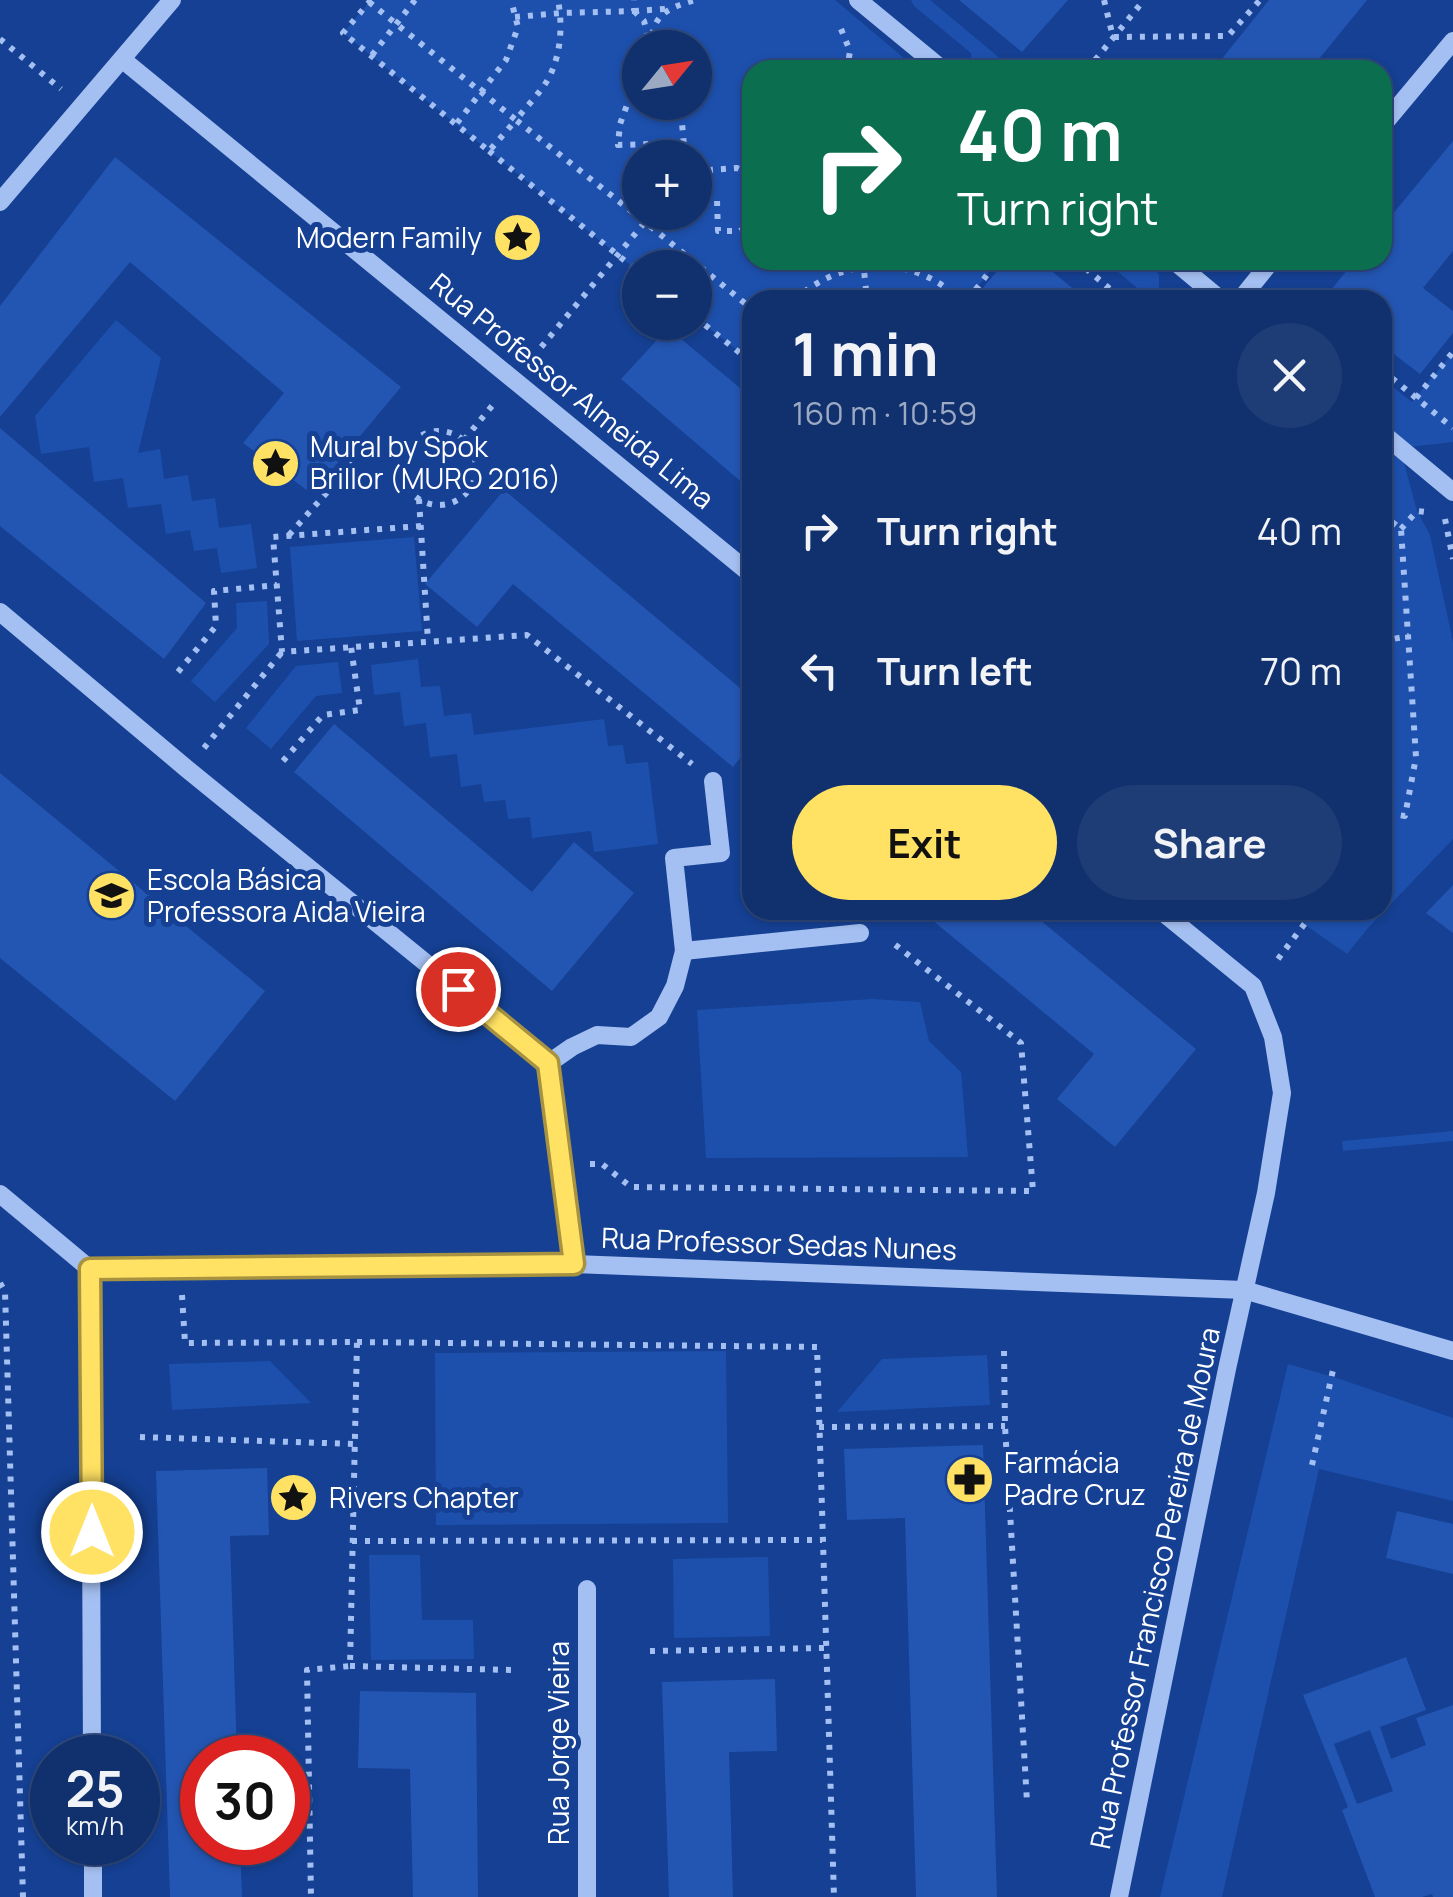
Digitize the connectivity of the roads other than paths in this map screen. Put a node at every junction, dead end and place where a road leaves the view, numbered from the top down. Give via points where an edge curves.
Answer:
1 (172, 0) edge
2 (858, 0) edge
3 (1453, 41) edge
4 (123, 60) junction
5 (931, 60) edge
6 (1392, 114) edge
7 (0, 202) edge
8 (1186, 270) edge
9 (1264, 270) edge
10 (1209, 290) edge
11 (1248, 290) edge
12 (1392, 442) edge
13 (1453, 492) edge
14 (742, 567) edge
15 (0, 612) edge
16 (714, 781) road end
17 (1172, 920) edge
18 (868, 931) road end
19 (684, 952) junction
20 (548, 1063) junction
21 (0, 1194) edge
22 (574, 1264) junction
23 (90, 1269) junction
24 (1244, 1290) junction
25 (1453, 1351) edge
26 (586, 1590) dead end
27 (92, 1735) edge
28 (93, 1865) edge
29 (93, 1897) edge
30 (587, 1897) edge
31 (1119, 1897) edge

1 - 4 street
2 - 5 street
3 - 6 street
4 - 7 street
4 - 14 street, Rua Professor Almeida Lima
8 - 10 street
9 - 11 street
12 - 13 street
15 - 20 street
16 - 19 street via 721,853 674,858
17 - 24 street via 1252,986 1274,1037 1282,1093
18 - 19 street
19 - 20 street via 659,1017 631,1037 597,1035
20 - 22 street
21 - 23 street
22 - 23 street, Rua Professor Sedas Nunes
22 - 24 street, Rua Professor Sedas Nunes
23 - 27 street
24 - 25 street, Rua Professor Sedas Nunes
24 - 31 street, Rua Professor Francisco Pereira de Moura
26 - 30 street, Rua Jorge Vieira
28 - 29 street

